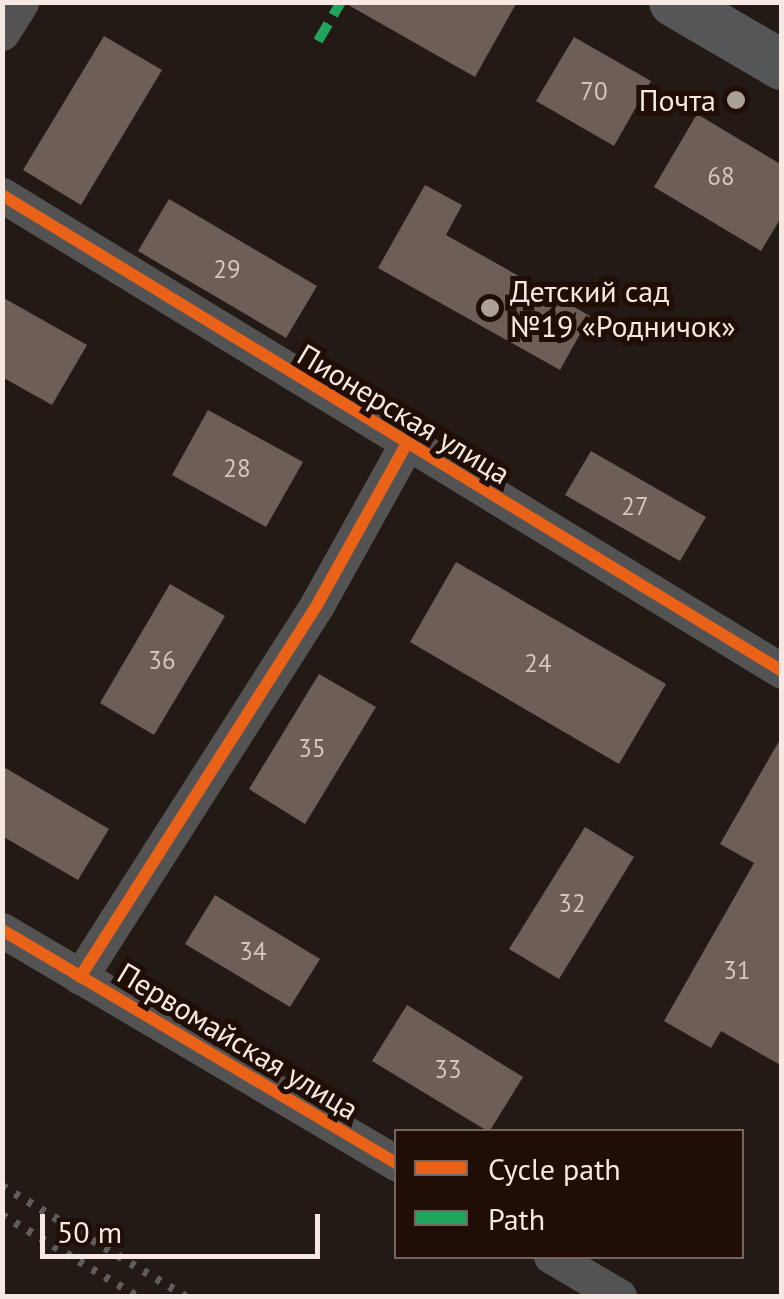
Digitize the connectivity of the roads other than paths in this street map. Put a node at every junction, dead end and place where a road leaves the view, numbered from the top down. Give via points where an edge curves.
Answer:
1 (20, 2) edge
2 (674, 2) edge
3 (2, 33) edge
4 (782, 65) edge
5 (2, 196) edge
6 (406, 445) junction
7 (782, 671) edge
8 (2, 930) edge
9 (80, 977) junction
10 (394, 1163) edge
11 (557, 1259) edge
12 (619, 1296) edge

1 - 3 street
2 - 4 main road
5 - 6 street, Пионерская улица
6 - 7 street, Пионерская улица
6 - 9 street via 318,603
8 - 9 street, Первомайская улица
9 - 10 street, Первомайская улица
11 - 12 street

